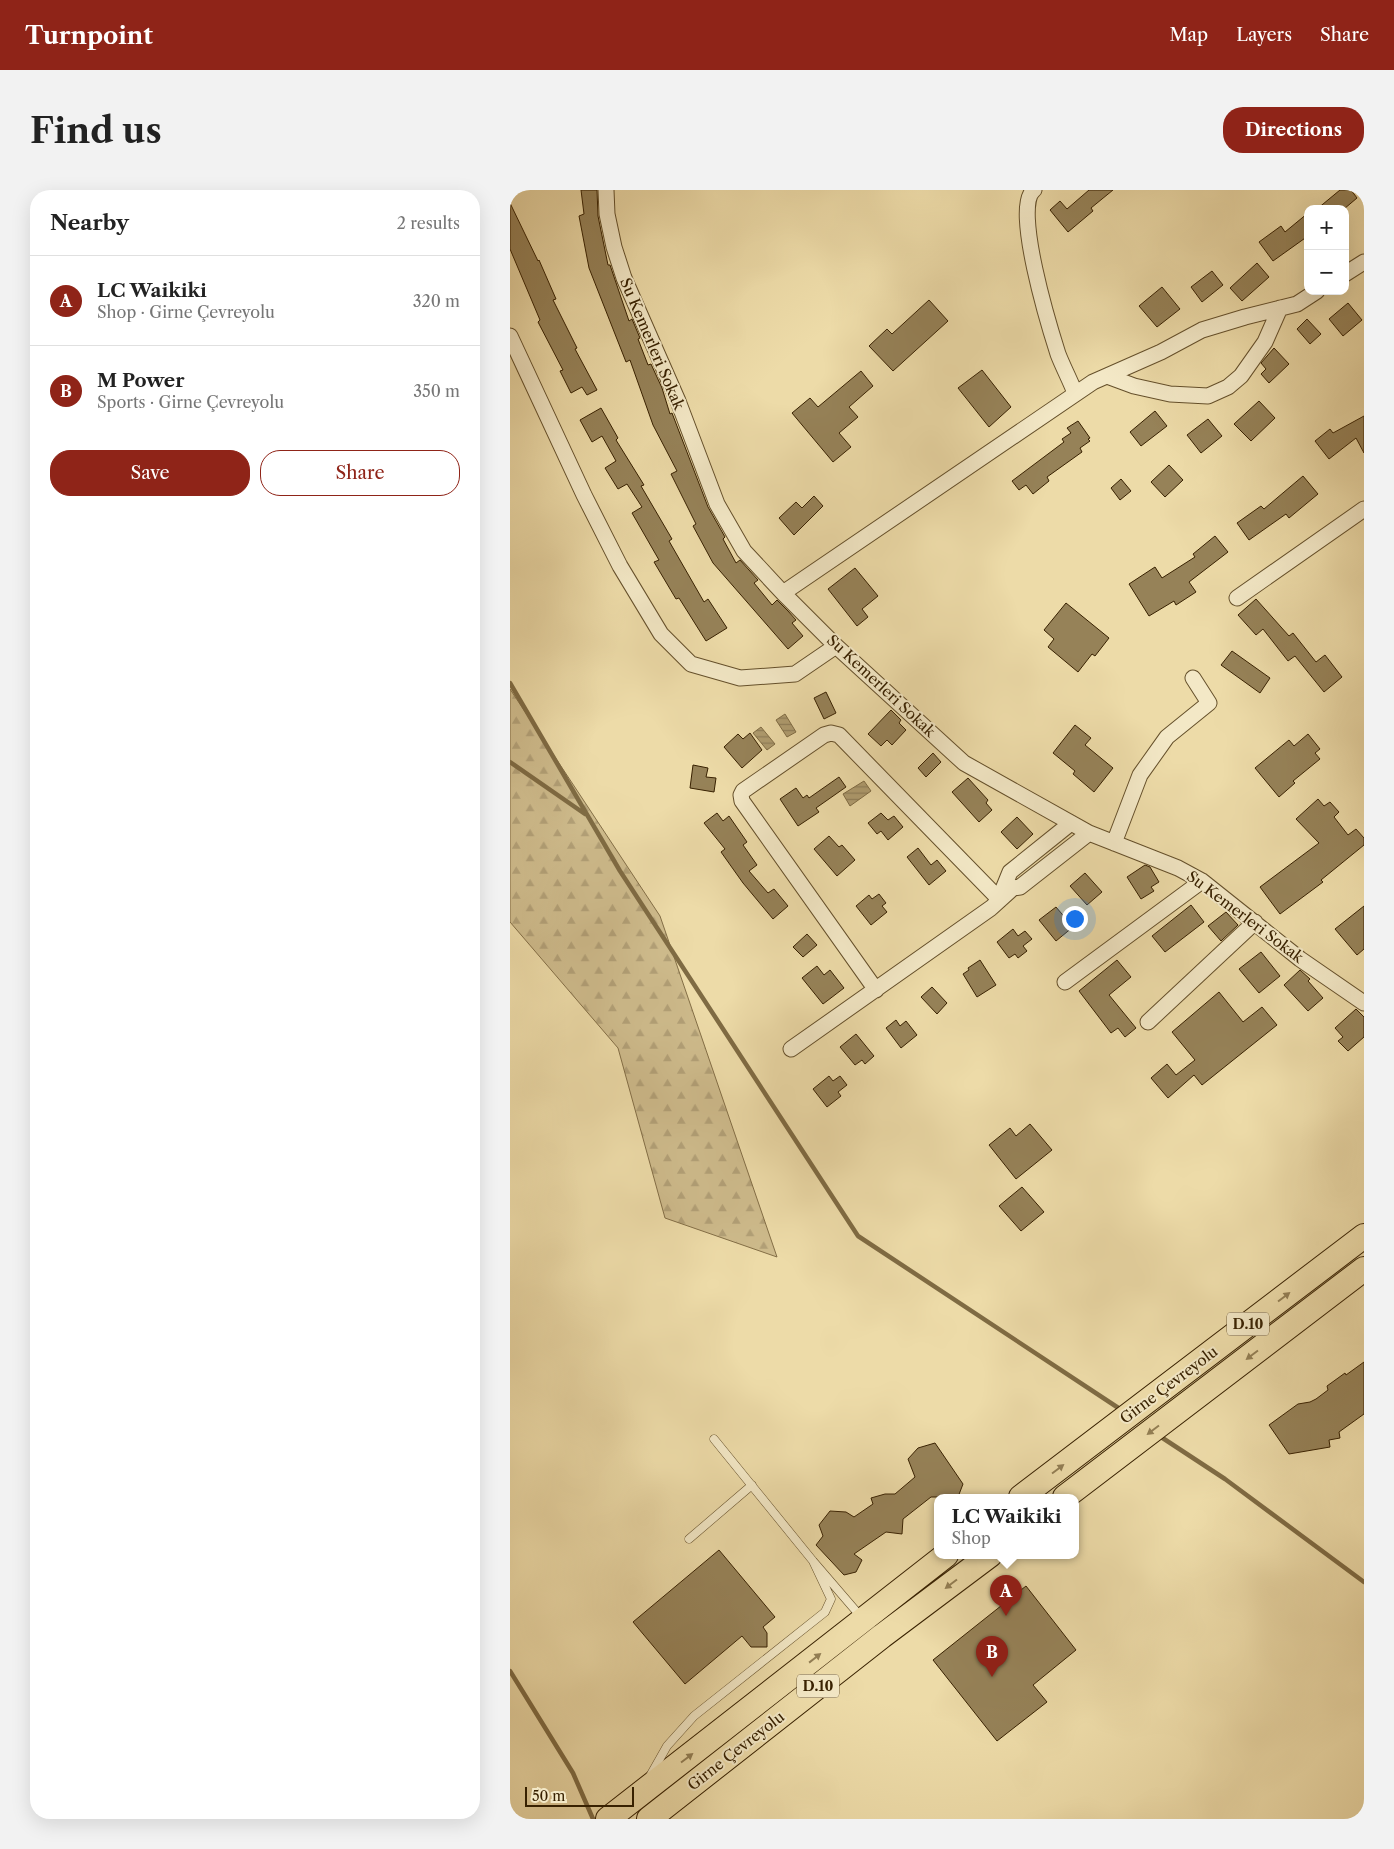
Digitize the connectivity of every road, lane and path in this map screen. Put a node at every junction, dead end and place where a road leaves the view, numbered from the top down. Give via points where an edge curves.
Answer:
1 (606, 190) edge
2 (1034, 190) edge
3 (1364, 262) edge
4 (1349, 271) edge
5 (1312, 295) edge
6 (1280, 308) junction
7 (510, 336) edge
8 (1107, 376) junction
9 (1075, 393) junction
10 (1364, 509) edge
11 (783, 594) junction
12 (1237, 598) dead end
13 (836, 646) junction
14 (1193, 678) dead end
15 (1071, 823) junction
16 (1089, 833) junction
17 (1114, 843) junction
18 (1202, 881) junction
19 (999, 899) junction
20 (1255, 922) junction
21 (1065, 982) dead end
22 (876, 990) junction
23 (1364, 1003) edge
24 (1148, 1022) dead end
25 (791, 1049) dead end
26 (1364, 1236) edge
27 (1364, 1269) edge
28 (714, 1439) dead end
29 (752, 1485) junction
30 (1025, 1494) edge
31 (1069, 1494) edge
32 (689, 1539) dead end
33 (941, 1559) edge
34 (985, 1559) edge
35 (813, 1561) junction
36 (864, 1620) junction
37 (640, 1793) junction
38 (615, 1814) edge
39 (649, 1819) edge

1 - 11 street, Su Kemerleri Sokak via 607,214 624,278 678,401 717,504 744,551
2 - 9 street via 1027,205 1032,258 1059,355
3 - 4 street
5 - 6 street via 1297,304
6 - 8 street via 1202,330
6 - 8 street via 1265,342 1241,376 1228,387 1208,396 1170,394
7 - 13 street via 620,566 661,634 691,664 740,678 795,674
8 - 9 street
9 - 11 street
10 - 12 street
11 - 13 street, Su Kemerleri Sokak
13 - 15 street, Su Kemerleri Sokak via 964,763
14 - 17 street via 1209,703 1166,737 1140,775
15 - 16 street, Su Kemerleri Sokak
15 - 19 street via 1010,872
16 - 17 street, Su Kemerleri Sokak
16 - 19 street via 1020,887 1012,888
17 - 18 street, Su Kemerleri Sokak
18 - 20 street, Su Kemerleri Sokak
18 - 21 street
19 - 22 street
19 - 22 street via 839,735 824,735 743,791 742,801
20 - 23 street, Su Kemerleri Sokak via 1300,959
20 - 24 street
22 - 25 street
30 -> 26 highway, Girne Çevreyolu / D.10
27 -> 31 highway, Girne Çevreyolu / D.10
28 - 29 lane
29 - 32 lane
29 - 35 lane
33 - 36 highway, Girne Çevreyolu / D.10
34 -> 39 highway, Girne Çevreyolu / D.10
35 - 36 lane
35 - 37 lane via 830,1599 825,1612 694,1716 667,1746
37 -> 36 highway, Girne Çevreyolu / D.10
37 - 38 highway, Girne Çevreyolu / D.10

